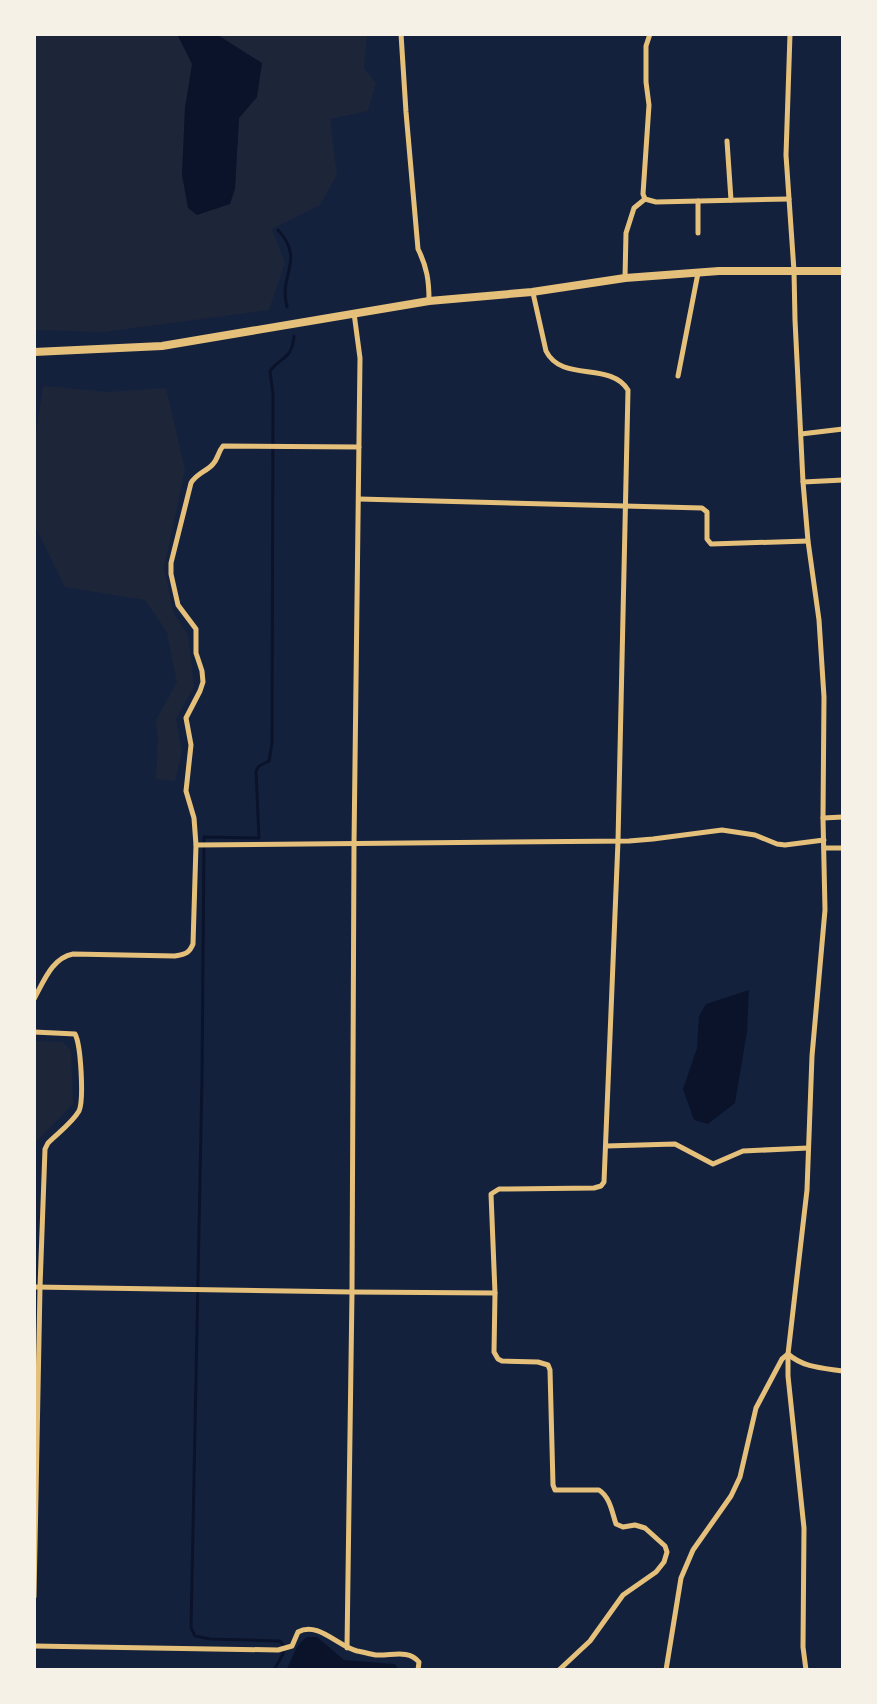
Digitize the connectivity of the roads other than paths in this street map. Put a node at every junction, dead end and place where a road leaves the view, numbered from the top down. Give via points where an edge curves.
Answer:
1 (401, 34) edge
2 (650, 34) edge
3 (790, 34) edge
4 (727, 141) dead end
5 (645, 199) junction
6 (789, 199) junction
7 (731, 200) junction
8 (698, 201) junction
9 (698, 233) dead end
10 (794, 271) junction
11 (843, 271) edge
12 (698, 273) junction
13 (625, 278) junction
14 (532, 292) junction
15 (429, 301) junction
16 (354, 313) junction
17 (34, 352) edge
18 (678, 376) dead end
19 (843, 429) edge
20 (801, 434) junction
21 (359, 447) junction
22 (843, 480) edge
23 (803, 482) junction
24 (359, 499) junction
25 (625, 505) junction
26 (808, 541) junction
27 (843, 817) edge
28 (823, 818) junction
29 (824, 840) junction
30 (618, 841) junction
31 (196, 845) junction
32 (354, 845) junction
33 (824, 848) junction
34 (843, 848) edge
35 (34, 999) edge
36 (34, 1032) edge
37 (606, 1146) junction
38 (808, 1148) junction
39 (37, 1287) edge
40 (352, 1292) junction
41 (495, 1293) junction
42 (788, 1354) junction
43 (843, 1371) edge
44 (34, 1597) edge
45 (34, 1646) edge
46 (347, 1648) junction
47 (418, 1670) edge
48 (559, 1670) edge
49 (666, 1670) edge
50 (806, 1670) edge

1 - 15 street via 418,249 426,265
2 - 5 street
3 - 6 street
4 - 7 street
5 - 8 street
5 - 13 street via 634,208 626,233
6 - 7 street
6 - 10 street
7 - 8 street
8 - 9 street
10 - 11 main road
10 - 12 main road
10 - 20 street
12 - 13 main road
12 - 18 street
13 - 14 main road
14 - 15 main road
14 - 25 street via 551,360 571,370 610,376 628,390
15 - 16 main road
16 - 17 main road via 162,346
16 - 21 street via 360,358
19 - 20 street
20 - 23 street
21 - 24 street
21 - 31 street via 223,446 217,460 191,483 171,574 178,605 196,629 202,671 200,691 186,718 191,745 186,791
22 - 23 street
23 - 26 street
24 - 25 street
24 - 32 street
25 - 26 street via 702,508 711,544
25 - 30 street
26 - 28 street via 824,697
27 - 28 street
28 - 29 street
29 - 30 street via 785,845 722,830
29 - 33 street
30 - 32 street
30 - 37 street
31 - 32 street
31 - 35 street via 190,951 175,956 65,956
32 - 40 street
33 - 34 street
33 - 38 street via 825,910
36 - 39 street via 75,1034 81,1106 45,1149
37 - 38 street via 675,1144 713,1164 743,1151
37 - 41 street via 601,1186 494,1190
38 - 42 street
39 - 40 street
39 - 44 street
40 - 41 street
40 - 46 street
41 - 48 street via 496,1356 502,1361 544,1363 550,1370 555,1490 599,1490 616,1524 645,1528 667,1552 656,1572 623,1595 590,1641
42 - 43 street via 796,1362
42 - 49 street via 756,1408 731,1496 693,1550 681,1578
42 - 50 street via 804,1528
45 - 46 street via 278,1650 292,1646 298,1632 309,1628
46 - 47 street via 414,1656

